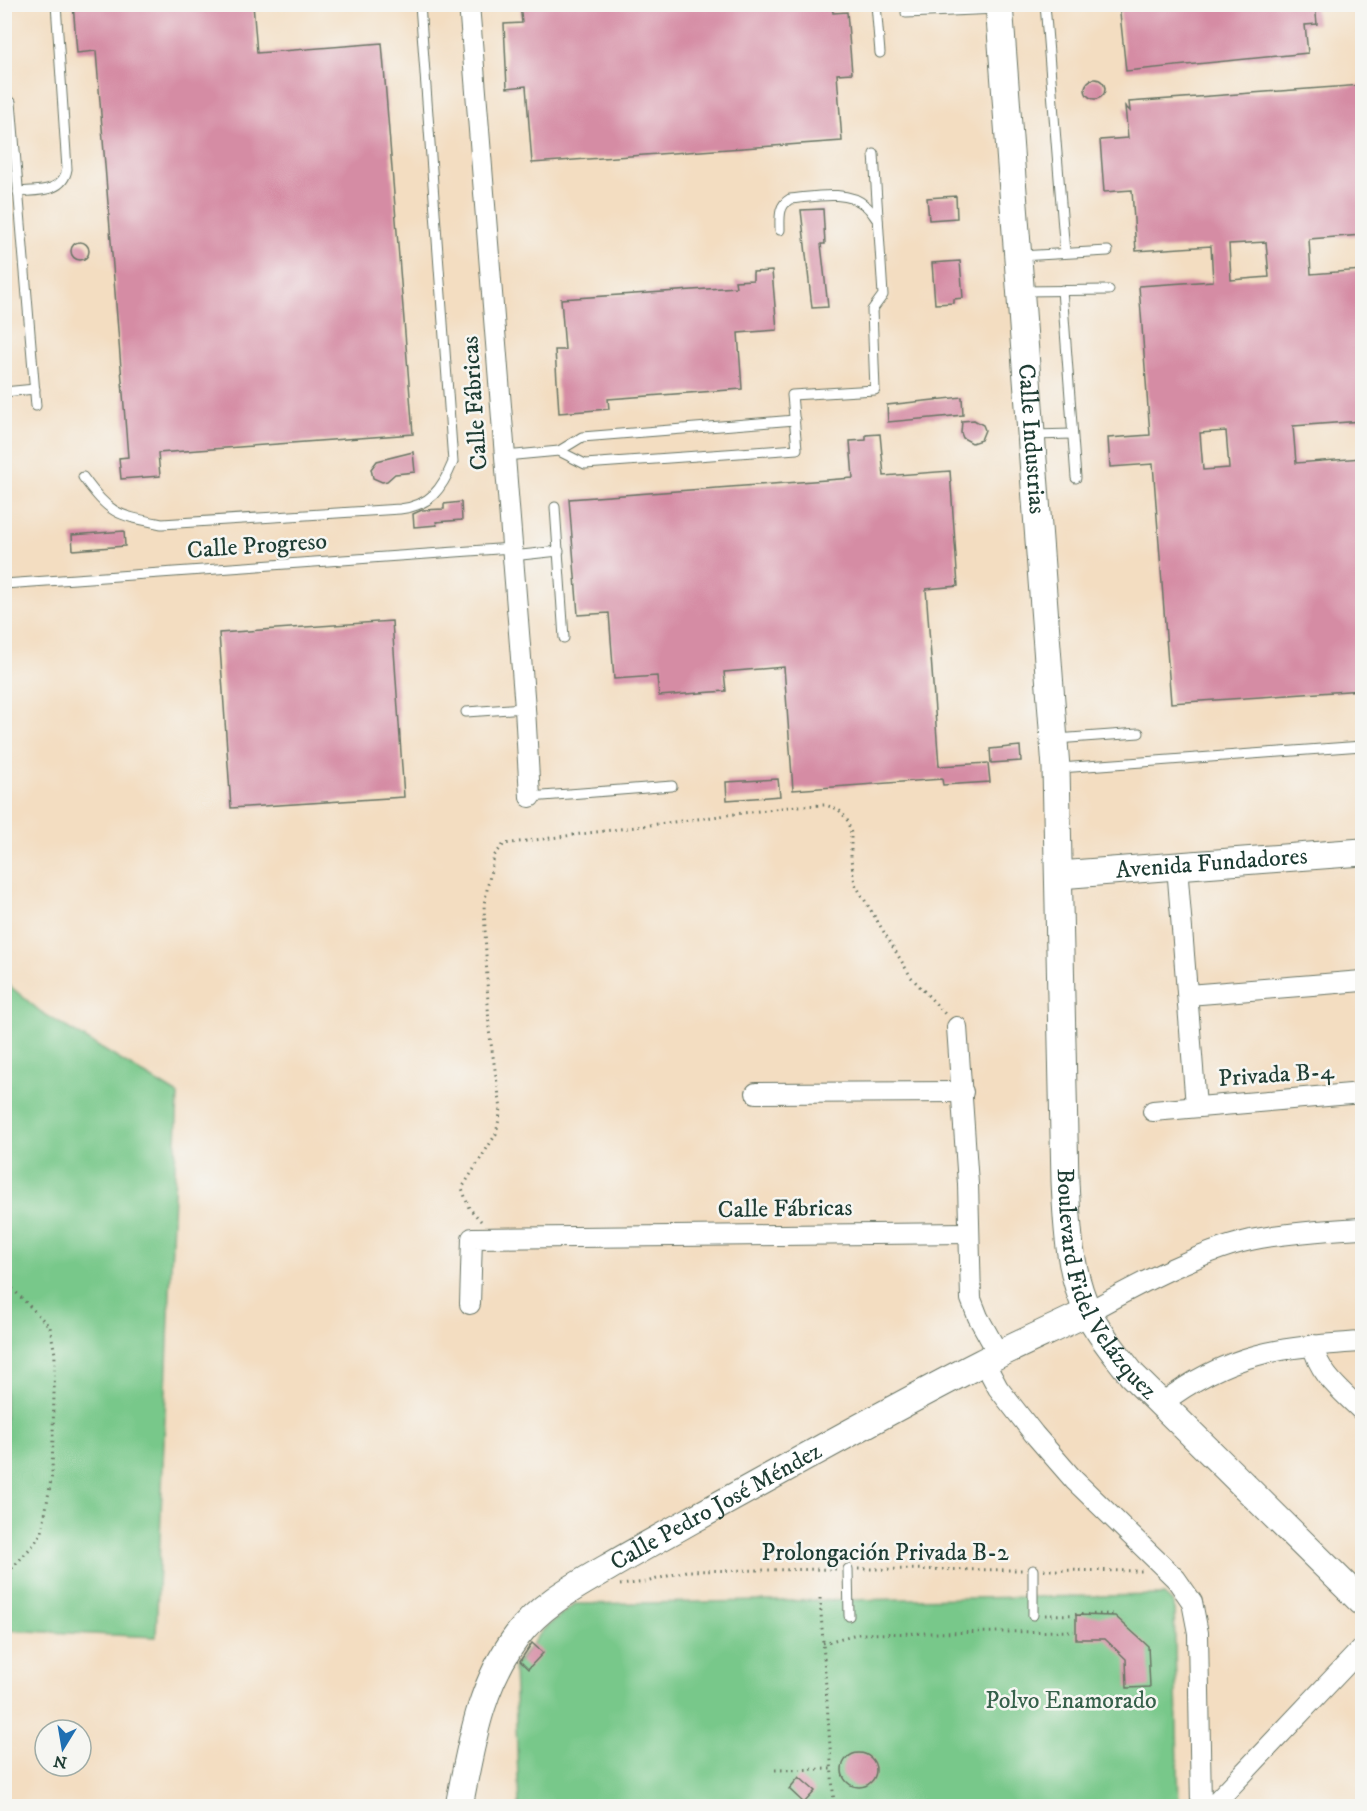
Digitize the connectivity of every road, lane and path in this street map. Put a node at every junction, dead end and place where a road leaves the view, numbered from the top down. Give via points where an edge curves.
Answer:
1 (56, 4) edge
2 (420, 4) edge
3 (469, 4) edge
4 (876, 4) edge
5 (1045, 4) edge
6 (999, 7) edge
7 (906, 13) dead end
8 (880, 53) dead end
9 (4, 99) edge
10 (874, 154) dead end
11 (18, 192) junction
12 (878, 221) junction
13 (780, 230) dead end
14 (1108, 251) dead end
15 (1065, 253) junction
16 (1018, 256) junction
17 (1062, 290) junction
18 (1109, 290) dead end
19 (1020, 291) junction
20 (35, 389) junction
21 (4, 392) edge
22 (36, 406) dead end
23 (795, 420) junction
24 (1072, 434) junction
25 (1032, 435) junction
26 (559, 451) junction
27 (505, 456) junction
28 (83, 477) dead end
29 (1076, 478) dead end
30 (555, 507) dead end
31 (559, 551) junction
32 (512, 552) junction
33 (4, 584) edge
34 (564, 638) dead end
35 (525, 708) junction
36 (466, 712) dead end
37 (1139, 733) dead end
38 (1054, 740) junction
39 (1362, 746) edge
40 (1056, 768) junction
41 (672, 786) dead end
42 (530, 797) joint
43 (1362, 852) edge
44 (1177, 866) junction
45 (1059, 875) junction
46 (1362, 981) edge
47 (1188, 995) junction
48 (957, 1027) joint
49 (963, 1092) junction
50 (756, 1093) dead end
51 (1362, 1093) edge
52 (1196, 1106) junction
53 (1153, 1112) dead end
54 (1362, 1228) edge
55 (969, 1233) junction
56 (494, 1238) junction
57 (4, 1280) edge
58 (470, 1304) dead end
59 (1088, 1312) junction
60 (1362, 1342) edge
61 (1313, 1345) junction
62 (992, 1358) junction
63 (1161, 1404) junction
64 (1362, 1411) edge
65 (848, 1569) junction
66 (1033, 1570) junction
67 (598, 1573) junction
68 (4, 1577) edge
69 (1176, 1579) junction
70 (820, 1598) dead end
71 (1362, 1602) edge
72 (1115, 1614) dead end
73 (1037, 1615) joint
74 (849, 1616) dead end
75 (1074, 1630) dead end
76 (823, 1643) junction
77 (1362, 1648) edge
78 (831, 1769) junction
79 (776, 1770) dead end
80 (459, 1806) edge
81 (834, 1806) edge
82 (1201, 1806) edge

1 - 11 lane via 68,170 57,186
2 - 28 lane via 453,462 438,490 428,502 412,508 162,524 110,509
3 - 27 street, Calle Fábricas
4 - 8 lane
5 - 15 lane
6 - 7 lane
6 - 16 street, Calle Industrias
9 - 11 lane via 11,102
10 - 12 lane
11 - 20 lane
12 - 13 lane via 856,199 790,199 781,209
12 - 23 lane via 883,295 872,310 874,390 792,395
14 - 15 lane
15 - 16 lane
16 - 19 street, Calle Industrias
17 - 18 lane
17 - 19 lane
17 - 24 lane
19 - 25 street, Calle Industrias
20 - 21 lane
20 - 22 lane
23 - 26 lane via 582,437
23 - 26 lane via 797,449 585,464
24 - 25 lane
24 - 29 lane
25 - 38 street, Calle Industrias
26 - 27 lane
27 - 32 street, Calle Fábricas
30 - 31 lane
31 - 32 lane, Calle Progreso
31 - 34 lane
32 - 33 lane, Calle Progreso
32 - 35 street, Calle Fábricas
35 - 36 lane
35 - 42 street, Calle Fábricas
37 - 38 lane
38 - 40 street, Calle Industrias
39 - 40 lane
40 - 45 street, Calle Industrias
41 - 42 lane
43 - 44 street, Avenida Fundadores
44 - 45 street, Avenida Fundadores
44 - 47 street, Privada B-4
45 - 59 street, Boulevard Fidel Velázquez via 1067,1229
46 - 47 street
47 - 52 street, Privada B-4
48 - 49 street
48 - 56 path via 911,977 855,884 851,833 847,819 838,809 825,805 797,806 504,844 494,856 484,904 489,1030 501,1109 496,1134 462,1188 470,1208
49 - 50 street
49 - 55 street
51 - 52 street, Privada B-4
52 - 53 street
54 - 59 street via 1260,1238 1218,1250
55 - 56 street, Calle Fábricas
55 - 62 street via 971,1299
56 - 58 street, Calle Fábricas via 472,1238
57 - 68 path via 50,1327 55,1354 52,1474 42,1532
59 - 62 street, Calle Pedro José Méndez
59 - 63 street, Boulevard Fidel Velázquez via 1132,1375
60 - 61 street
61 - 63 street via 1248,1356 1195,1381
61 - 64 street via 1322,1371
62 - 67 street, Calle Pedro José Méndez
62 - 69 street via 998,1388 1074,1480
63 - 71 street, Boulevard Fidel Velázquez
65 - 66 path, Prolongación Privada B-2
65 - 67 path, Prolongación Privada B-2 via 686,1571 630,1585 609,1582
65 - 74 lane
66 - 69 path, Prolongación Privada B-2 via 1150,1571
66 - 73 lane
67 - 80 street, Calle Pedro José Méndez via 532,1619 507,1651 475,1724
69 - 82 street via 1192,1602 1198,1633
70 - 76 path
72 - 73 path
75 - 76 path via 857,1634
76 - 78 path
77 - 82 street via 1216,1802
78 - 79 path
78 - 81 path

